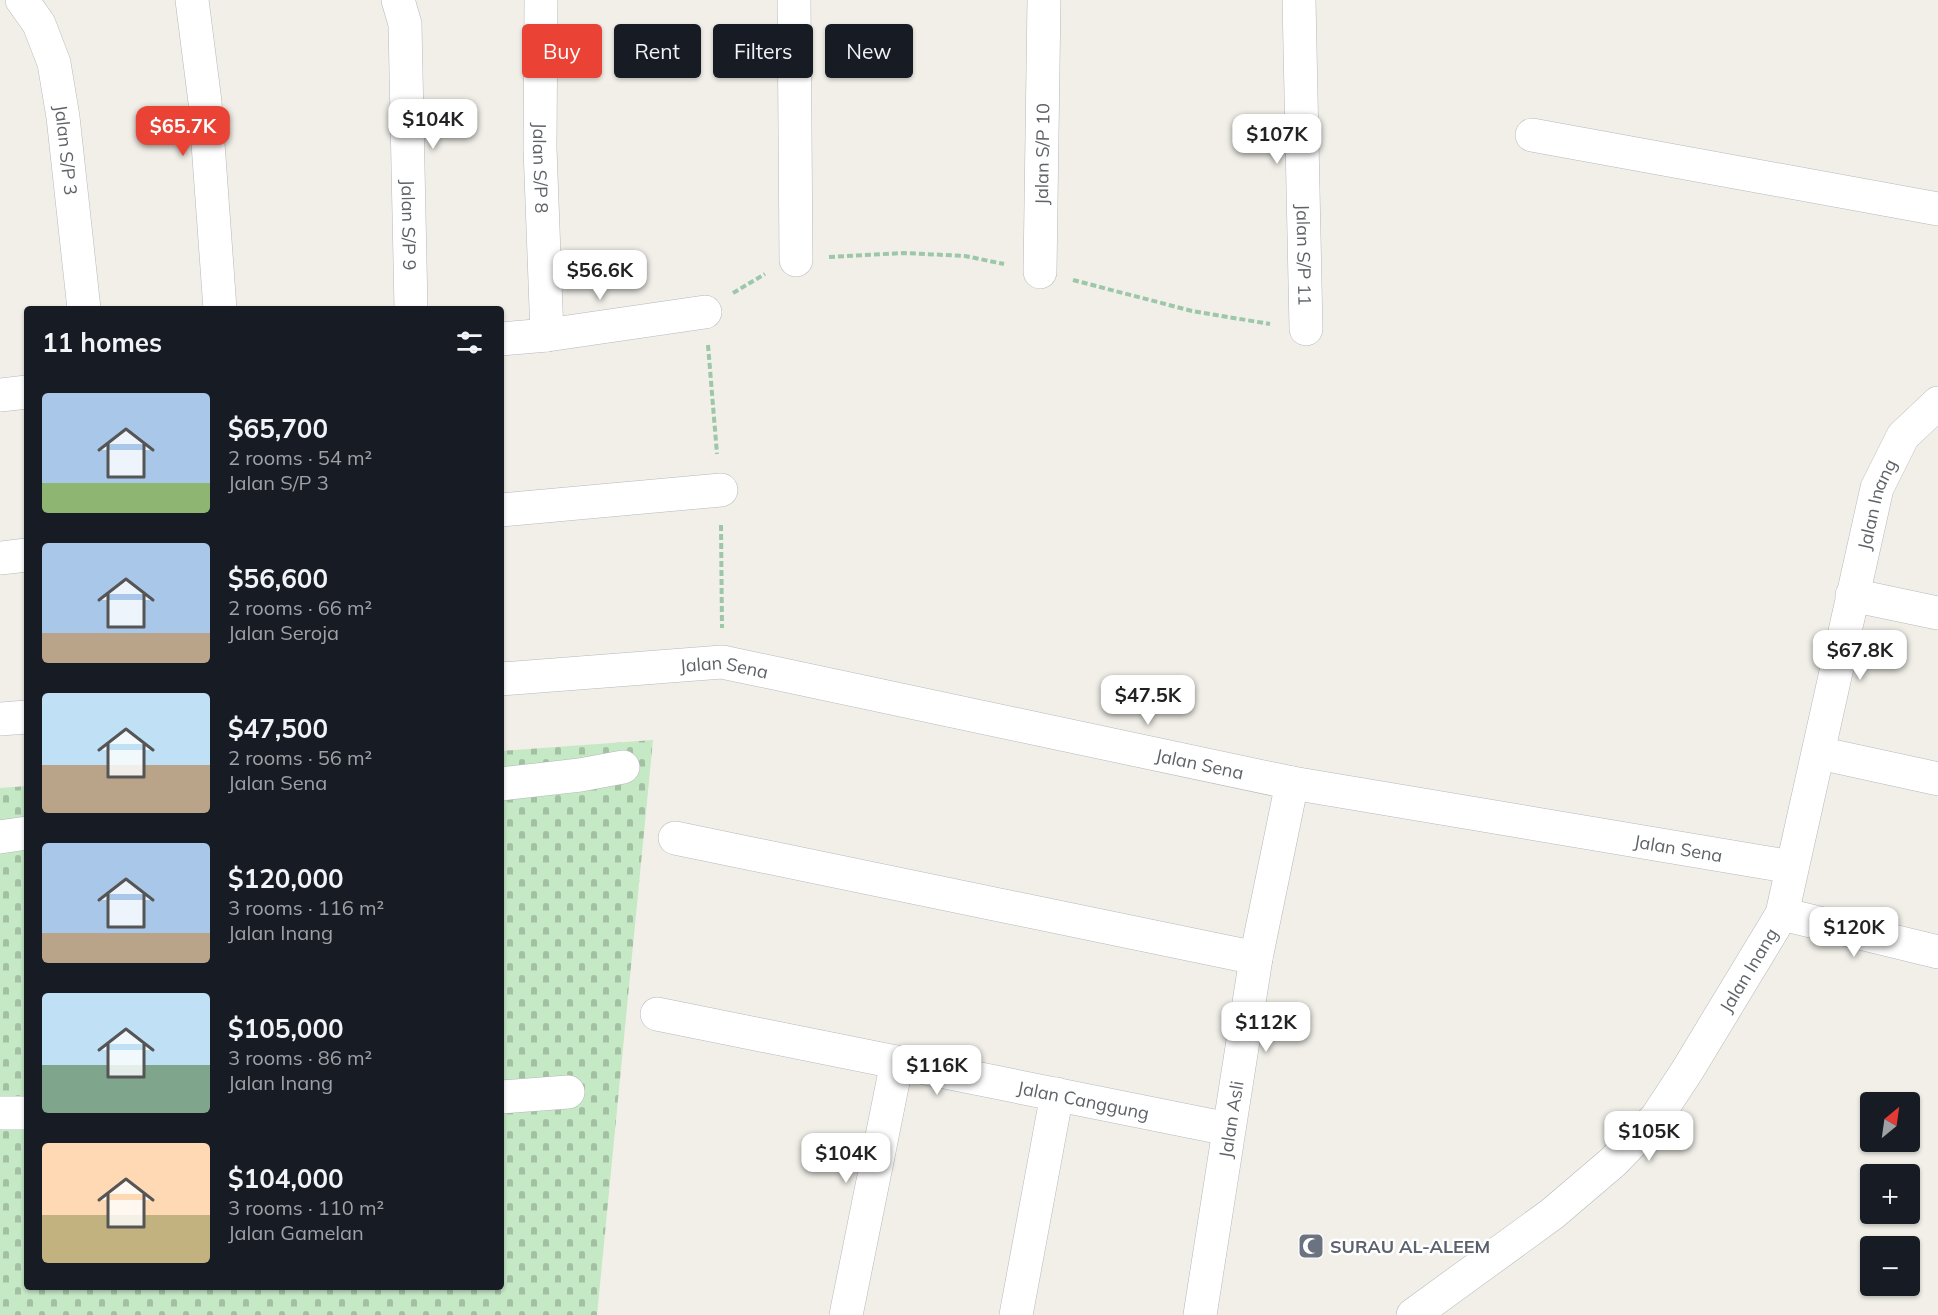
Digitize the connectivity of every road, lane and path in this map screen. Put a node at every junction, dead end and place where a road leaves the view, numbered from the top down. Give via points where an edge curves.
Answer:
1 (22, 0) edge
2 (192, 0) edge
3 (398, 0) edge
4 (541, 0) edge
5 (794, 0) edge
6 (1044, 0) edge
7 (1299, 0) edge
8 (1532, 135) dead end
9 (1938, 209) edge
10 (796, 260) junction
11 (1040, 272) junction
12 (84, 306) edge
13 (220, 306) edge
14 (411, 306) edge
15 (705, 312) joint
16 (1306, 329) joint
17 (547, 335) junction
18 (504, 339) edge
19 (24, 392) edge
20 (0, 395) edge
21 (1923, 423) edge
22 (721, 490) dead end
23 (504, 510) edge
24 (24, 555) edge
25 (0, 558) edge
26 (1852, 595) junction
27 (1938, 613) edge
28 (504, 679) edge
29 (24, 717) edge
30 (0, 719) edge
31 (1819, 753) junction
32 (623, 767) dead end
33 (1938, 779) edge
34 (1292, 783) junction
35 (504, 784) edge
36 (24, 833) edge
37 (0, 837) edge
38 (675, 838) dead end
39 (1792, 867) junction
40 (1782, 914) junction
41 (1938, 952) edge
42 (1256, 958) junction
43 (657, 1014) dead end
44 (897, 1062) junction
45 (568, 1092) dead end
46 (1057, 1094) junction
47 (504, 1097) edge
48 (0, 1113) edge
49 (24, 1113) edge
50 (1228, 1129) junction
51 (846, 1315) edge
52 (1016, 1315) edge
53 (1200, 1315) edge
54 (1413, 1315) edge

1 - 12 street, Jalan S/P 3 via 39,24 54,63
2 - 13 street via 205,102
3 - 14 street, Jalan S/P 9 via 405,24
4 - 17 street, Jalan S/P 8 via 540,148
5 - 10 street
6 - 11 street, Jalan S/P 10
7 - 16 street, Jalan S/P 11
8 - 9 street
10 - 11 path via 904,253 965,256
10 - 15 path via 755,279
11 - 16 path via 1192,311
15 - 17 street
17 - 18 street
19 - 20 street
21 - 26 street, Jalan Inang via 1876,488
22 - 23 street
24 - 25 street
26 - 27 street
26 - 31 street, Jalan Inang
28 - 34 street, Jalan Sena via 722,662
29 - 30 street
31 - 33 street
31 - 39 street, Jalan Inang
32 - 35 street
34 - 39 street, Jalan Sena
34 - 42 street, Jalan Asli
36 - 37 street
38 - 42 street
39 - 40 street, Jalan Inang
40 - 41 street
40 - 54 street, Jalan Inang via 1656,1118 1613,1162 1552,1214
42 - 50 street, Jalan Asli
43 - 44 street, Jalan Canggung
44 - 46 street, Jalan Canggung
44 - 51 street
45 - 47 street
46 - 50 street, Jalan Canggung
46 - 52 street
48 - 49 street
50 - 53 street, Jalan Asli

